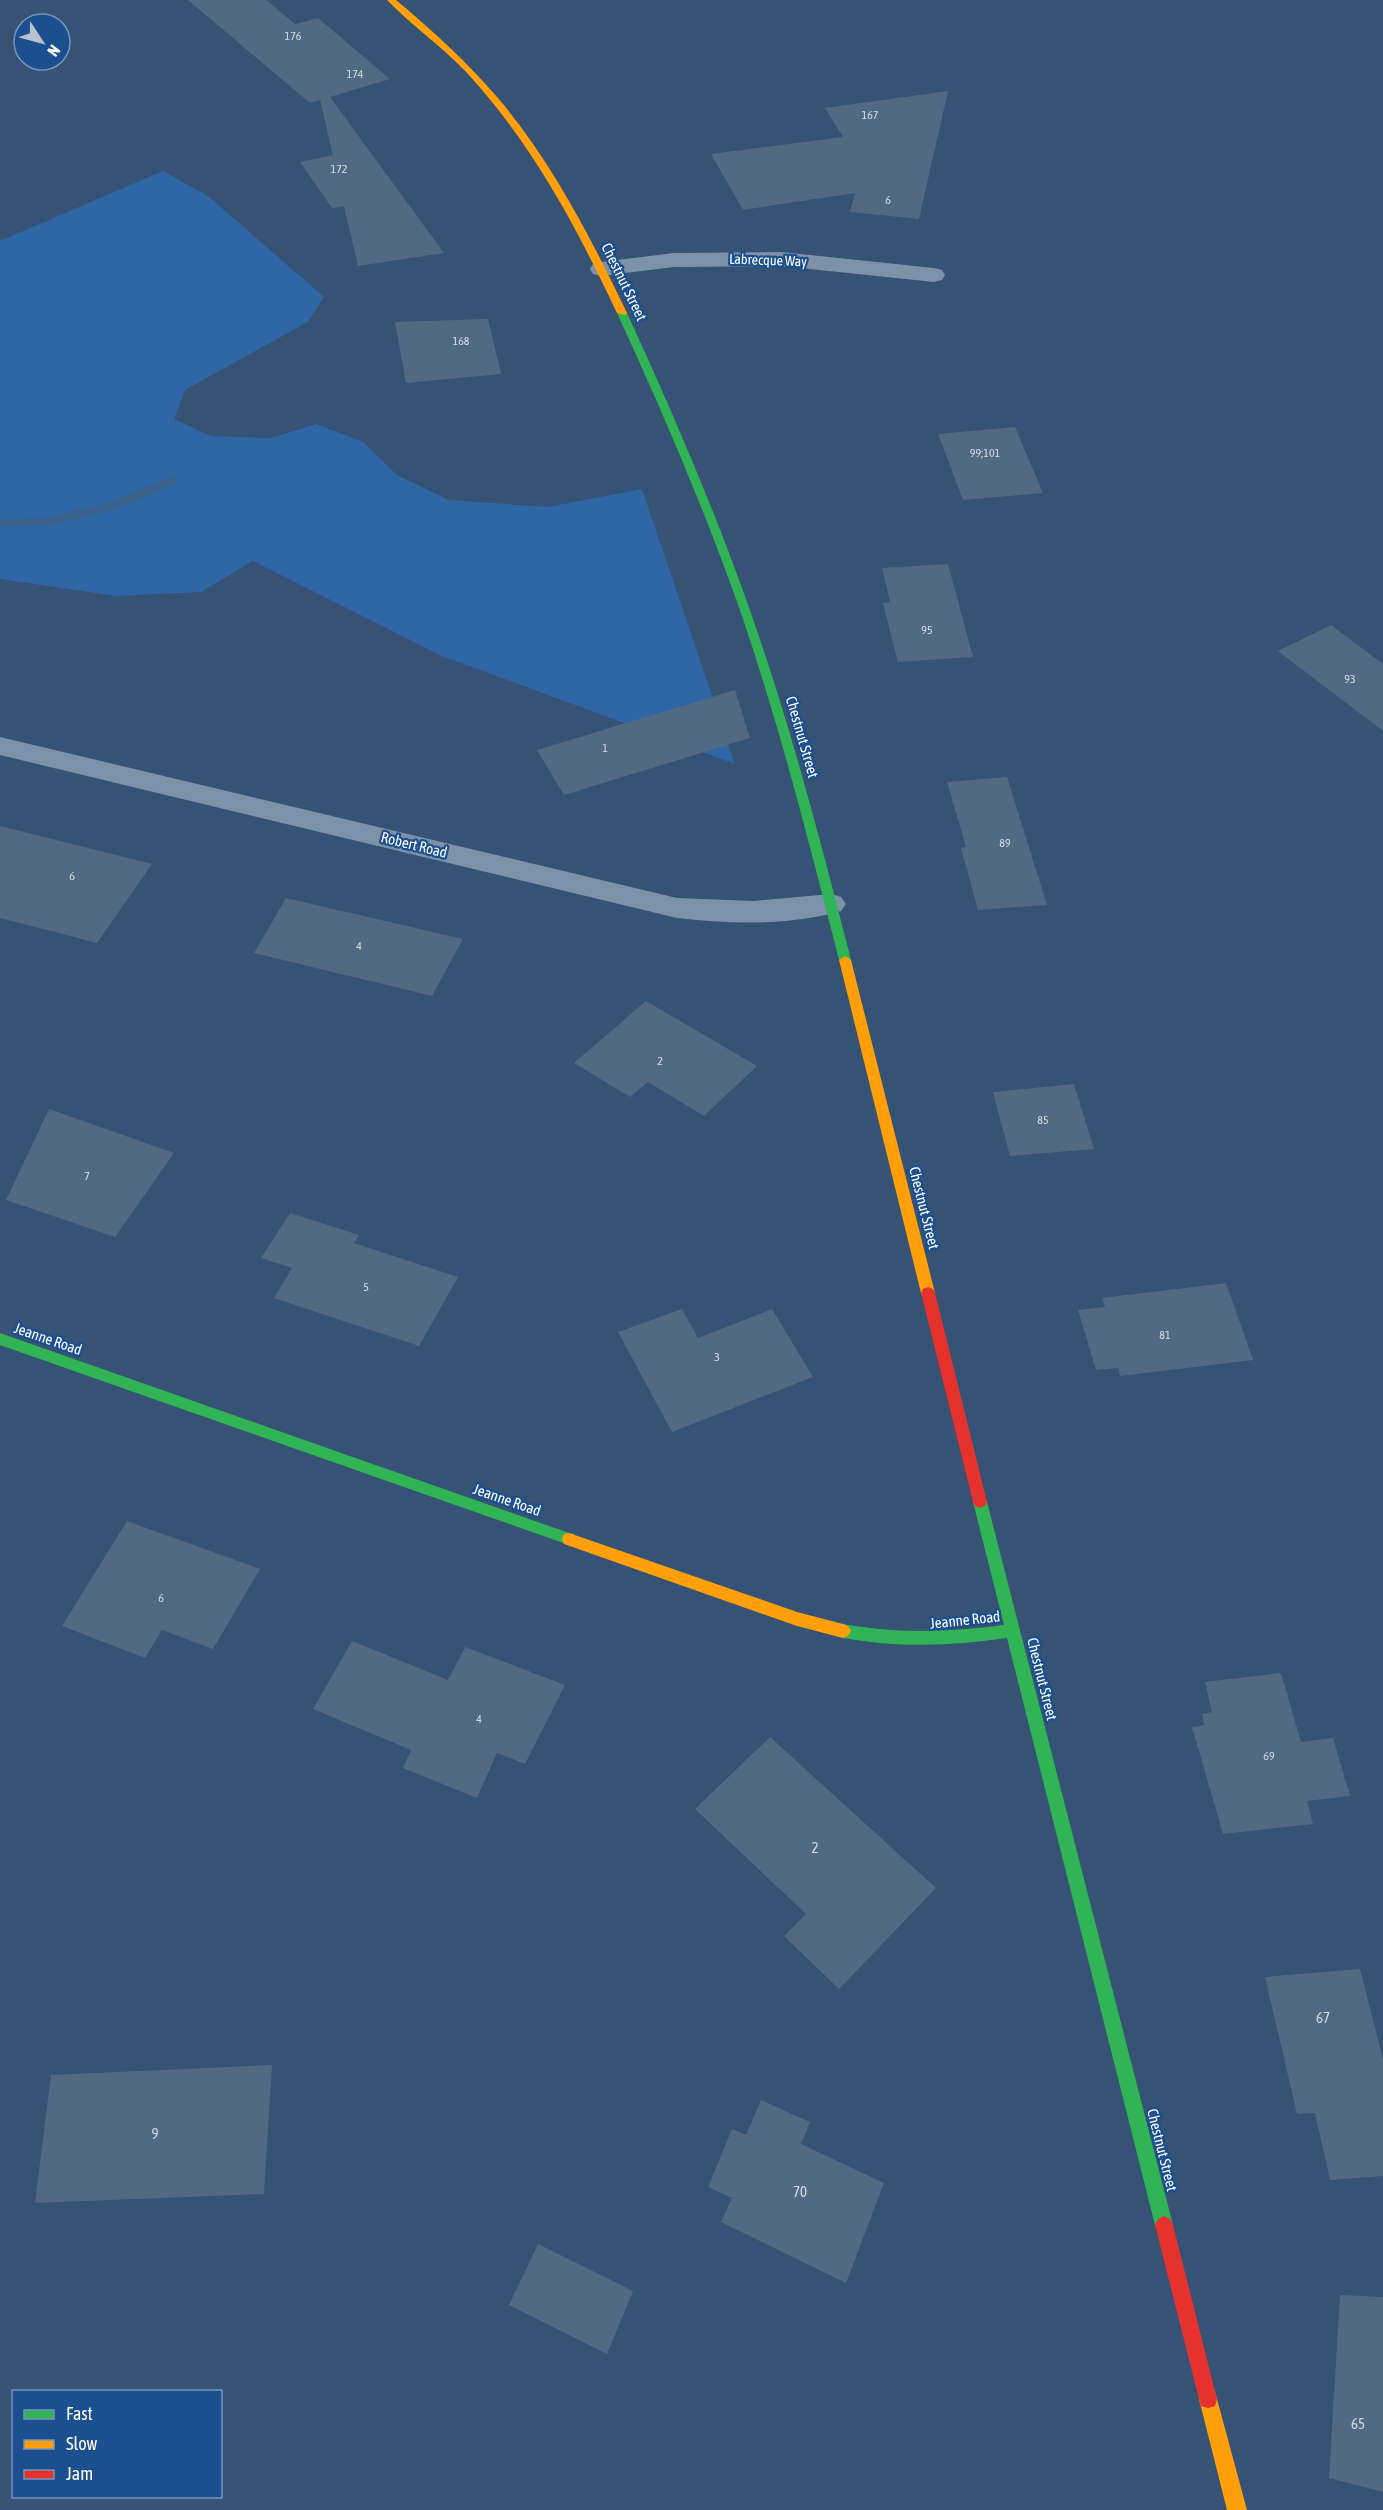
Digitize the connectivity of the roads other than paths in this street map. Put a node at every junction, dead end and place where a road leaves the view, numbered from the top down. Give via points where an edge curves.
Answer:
1 (391, 0) edge
2 (601, 269) junction
3 (934, 275) dead end
4 (0, 746) edge
5 (831, 904) junction
6 (0, 1339) edge
7 (1012, 1631) junction
8 (1237, 2510) edge

1 - 2 main road, Chestnut Street via 456,55 501,105 530,146
2 - 3 street, Labrecque Way via 674,260 781,259
2 - 5 main road, Chestnut Street via 669,416 732,579 782,728
4 - 5 street, Robert Road via 677,908 765,912
5 - 7 main road, Chestnut Street
6 - 7 main road, Jeanne Road via 818,1626 860,1635 927,1641
7 - 8 main road, Chestnut Street

